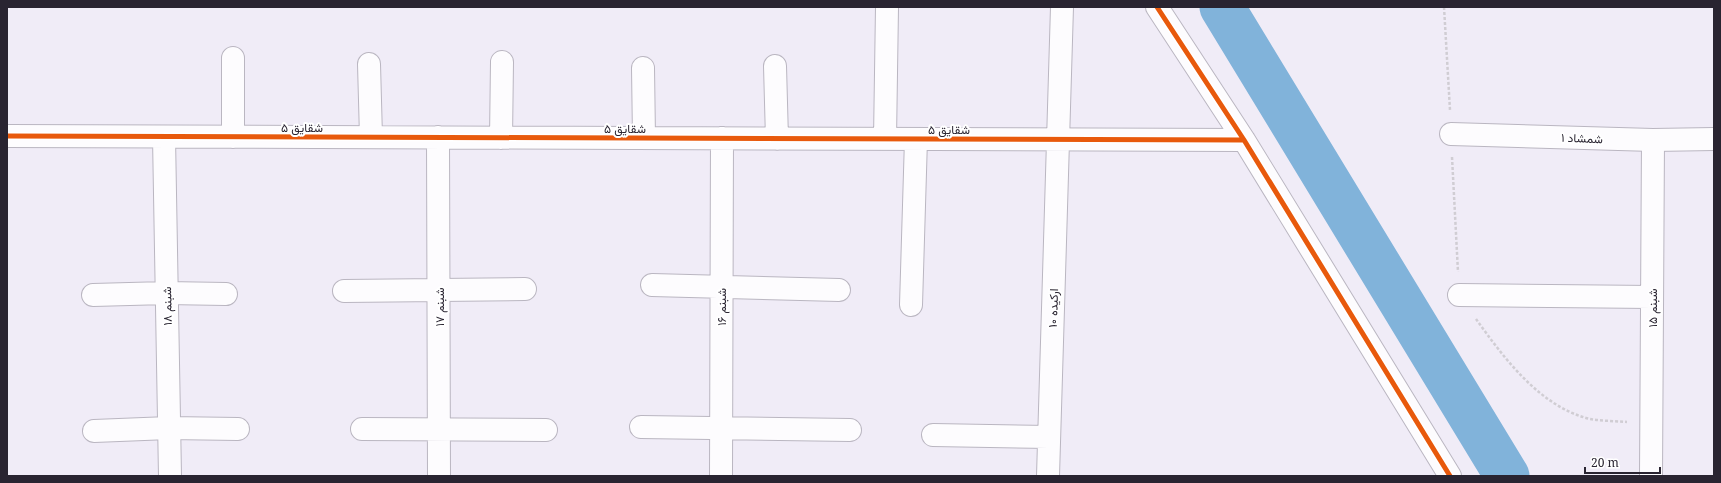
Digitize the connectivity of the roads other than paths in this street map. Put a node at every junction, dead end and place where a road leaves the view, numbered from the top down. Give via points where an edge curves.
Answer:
1 (887, 7) edge
2 (1062, 7) edge
3 (1157, 7) edge
4 (233, 58) dead end
5 (502, 62) dead end
6 (369, 64) dead end
7 (775, 66) dead end
8 (643, 68) dead end
9 (1451, 134) road end
10 (7, 136) edge
11 (164, 137) junction
12 (233, 137) junction
13 (371, 137) junction
14 (438, 138) junction
15 (501, 138) junction
16 (644, 138) junction
17 (722, 138) junction
18 (777, 138) junction
19 (885, 139) junction
20 (916, 139) junction
21 (1058, 139) junction
22 (1714, 139) edge
23 (1244, 140) junction
24 (1654, 140) junction
25 (652, 285) dead end
26 (722, 287) junction
27 (439, 289) junction
28 (525, 289) dead end
29 (839, 290) dead end
30 (344, 291) dead end
31 (166, 293) junction
32 (226, 294) dead end
33 (93, 295) dead end
34 (1459, 295) road end
35 (1652, 297) junction
36 (911, 306) dead end
37 (641, 427) dead end
38 (169, 428) junction
39 (721, 428) junction
40 (238, 429) dead end
41 (362, 429) dead end
42 (439, 429) junction
43 (546, 430) dead end
44 (850, 430) dead end
45 (94, 431) dead end
46 (933, 435) dead end
47 (1049, 437) junction
48 (170, 476) edge
49 (439, 476) edge
50 (721, 476) edge
51 (1048, 476) edge
52 (1450, 476) edge
53 (1651, 476) edge

1 - 19 street
2 - 21 street, ارکیده ۱۰
3 - 23 street
4 - 12 street
5 - 15 street
6 - 13 street
7 - 18 street
8 - 16 street
9 - 24 street, شمشاد ۱
10 - 11 street, شقایق ۵
11 - 12 street, شقایق ۵
11 - 31 street, شبنم ۱۸
12 - 13 street, شقایق ۵
13 - 14 street, شقایق ۵
14 - 15 street, شقایق ۵
14 - 27 street, شبنم ۱۷
15 - 16 street, شقایق ۵
16 - 17 street, شقایق ۵
17 - 18 street, شقایق ۵
17 - 26 street, شبنم ۱۶
18 - 19 street, شقایق ۵
19 - 20 street, شقایق ۵
20 - 21 street, شقایق ۵
20 - 36 street
21 - 23 street, شقایق ۵
21 - 47 street, ارکیده ۱۰
22 - 24 street, شمشاد ۱
23 - 52 street
24 - 35 street, شبنم ۱۵
25 - 26 street
26 - 29 street
26 - 39 street, شبنم ۱۶
27 - 28 street
27 - 30 street
27 - 42 street, شبنم ۱۷
31 - 32 street
31 - 33 street
31 - 38 street, شبنم ۱۸
34 - 35 street
35 - 53 street, شبنم ۱۵
37 - 39 street
38 - 40 street
38 - 45 street
38 - 48 street, شبنم ۱۸
39 - 44 street
39 - 50 street, شبنم ۱۶
41 - 42 street
42 - 43 street
42 - 49 street, شبنم ۱۷
46 - 47 street
47 - 51 street, ارکیده ۱۰

